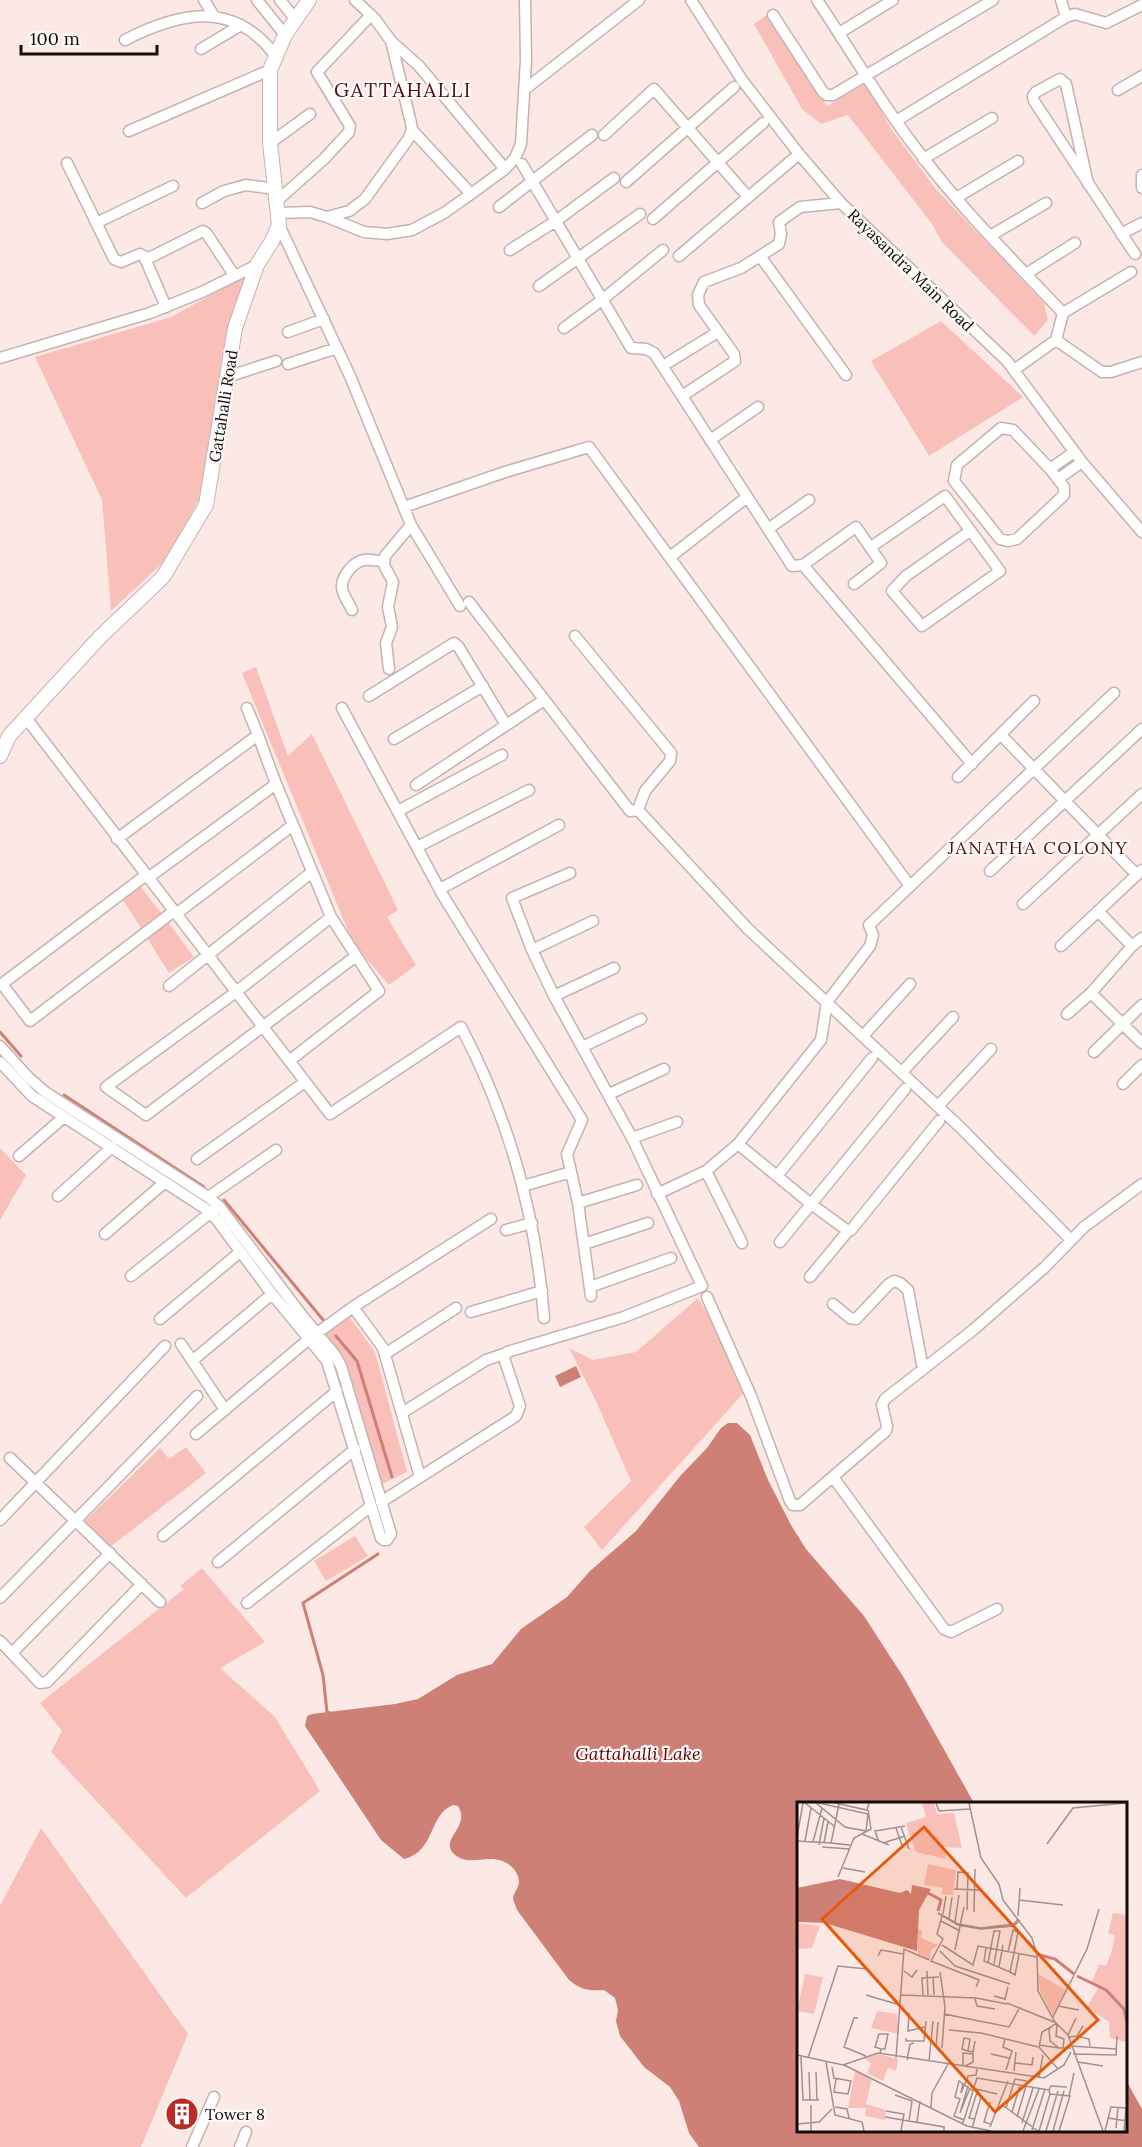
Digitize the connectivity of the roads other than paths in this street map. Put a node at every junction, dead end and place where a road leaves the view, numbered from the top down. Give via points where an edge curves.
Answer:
1 (204, 0) edge
2 (257, 0) edge
3 (280, 0) edge
4 (309, 0) edge
5 (355, 0) edge
6 (525, 0) edge
7 (639, 0) edge
8 (691, 0) edge
9 (817, 0) edge
10 (893, 0) edge
11 (993, 0) edge
12 (1061, 0) edge
13 (1142, 5) edge
14 (370, 15) junction
15 (773, 15) dead end
16 (214, 16) junction
17 (1066, 17) junction
18 (296, 20) junction
19 (241, 25) junction
20 (839, 33) junction
21 (285, 35) junction
22 (125, 40) dead end
23 (391, 41) junction
24 (201, 49) dead end
25 (275, 54) junction
26 (270, 70) junction
27 (866, 76) junction
28 (1142, 76) edge
29 (735, 87) dead end
30 (524, 90) junction
31 (1118, 90) dead end
32 (310, 114) dead end
33 (992, 117) dead end
34 (896, 122) junction
35 (764, 123) dead end
36 (688, 128) junction
37 (129, 130) dead end
38 (412, 130) junction
39 (592, 135) dead end
40 (604, 135) dead end
41 (270, 143) junction
42 (800, 154) junction
43 (923, 159) junction
44 (1018, 161) dead end
45 (718, 162) junction
46 (67, 163) dead end
47 (522, 164) dead end
48 (505, 169) junction
49 (1142, 175) edge
50 (532, 181) junction
51 (1088, 184) junction
52 (173, 186) dead end
53 (1142, 188) edge
54 (471, 194) junction
55 (748, 197) junction
56 (956, 198) junction
57 (202, 203) dead end
58 (841, 203) junction
59 (1046, 203) dead end
60 (277, 207) junction
61 (499, 207) dead end
62 (640, 214) dead end
63 (327, 217) junction
64 (654, 219) dead end
65 (556, 221) junction
66 (96, 223) junction
67 (1142, 223) edge
68 (1121, 234) junction
69 (990, 236) junction
70 (1075, 243) dead end
71 (510, 250) dead end
72 (663, 250) dead end
73 (1135, 254) dead end
74 (679, 256) dead end
75 (760, 256) junction
76 (578, 259) junction
77 (147, 260) junction
78 (257, 265) junction
79 (1131, 272) dead end
80 (1026, 274) junction
81 (234, 275) junction
82 (539, 286) dead end
83 (602, 300) junction
84 (166, 307) junction
85 (1064, 313) junction
86 (324, 319) junction
87 (564, 328) dead end
88 (288, 332) dead end
89 (718, 332) junction
90 (1056, 339) junction
91 (337, 348) junction
92 (0, 358) edge
93 (276, 361) dead end
94 (669, 362) dead end
95 (1142, 362) edge
96 (288, 364) dead end
97 (1014, 370) junction
98 (846, 375) dead end
99 (227, 377) junction
100 (682, 396) junction
101 (758, 407) dead end
102 (710, 440) junction
103 (1074, 452) junction
104 (1082, 462) junction
105 (1050, 469) junction
106 (1058, 480) junction
107 (747, 497) junction
108 (809, 500) dead end
109 (404, 507) junction
110 (411, 525) junction
111 (768, 529) junction
112 (970, 531) junction
113 (1142, 532) edge
114 (871, 548) junction
115 (670, 557) junction
116 (383, 561) junction
117 (803, 565) junction
118 (854, 584) dead end
119 (352, 610) dead end
120 (575, 636) dead end
121 (389, 669) dead end
122 (483, 686) junction
123 (1114, 693) dead end
124 (369, 696) dead end
125 (544, 700) junction
126 (1034, 701) dead end
127 (247, 708) dead end
128 (342, 708) dead end
129 (26, 718) junction
130 (507, 725) junction
131 (1142, 729) edge
132 (258, 735) junction
133 (1001, 735) junction
134 (394, 739) dead end
135 (0, 756) edge
136 (502, 756) dead end
137 (972, 764) junction
138 (1034, 767) junction
139 (958, 777) dead end
140 (276, 784) junction
141 (416, 785) dead end
142 (528, 790) dead end
143 (1142, 794) edge
144 (1066, 800) junction
145 (638, 810) junction
146 (398, 811) junction
147 (293, 825) junction
148 (558, 825) dead end
149 (1098, 833) junction
150 (117, 839) junction
151 (417, 847) junction
152 (990, 871) dead end
153 (312, 872) junction
154 (570, 873) dead end
155 (1140, 873) edge
156 (147, 876) junction
157 (910, 886) junction
158 (440, 889) junction
159 (1023, 904) dead end
160 (1098, 911) junction
161 (175, 913) junction
162 (331, 917) junction
163 (593, 921) dead end
164 (1142, 938) edge
165 (1061, 945) dead end
166 (1132, 946) junction
167 (532, 950) junction
168 (209, 955) junction
169 (356, 956) junction
170 (614, 968) dead end
171 (910, 984) dead end
172 (169, 986) dead end
173 (236, 992) junction
174 (1091, 993) junction
175 (554, 996) junction
176 (827, 1002) junction
177 (1142, 1005) edge
178 (1067, 1014) dead end
179 (953, 1017) dead end
180 (640, 1019) dead end
181 (1122, 1024) junction
182 (263, 1027) junction
183 (863, 1036) junction
184 (1142, 1043) edge
185 (0, 1046) edge
186 (582, 1047) junction
187 (991, 1049) dead end
188 (1094, 1052) dead end
189 (872, 1058) dead end
190 (289, 1061) junction
191 (0, 1062) edge
192 (1142, 1065) edge
193 (664, 1069) dead end
194 (902, 1072) junction
195 (305, 1082) junction
196 (1123, 1084) dead end
197 (905, 1089) dead end
198 (609, 1094) junction
199 (938, 1106) junction
200 (64, 1117) junction
201 (939, 1121) dead end
202 (677, 1122) dead end
203 (632, 1138) junction
204 (738, 1144) junction
205 (112, 1148) junction
206 (276, 1150) dead end
207 (19, 1156) dead end
208 (197, 1159) dead end
209 (706, 1171) junction
210 (571, 1172) junction
211 (777, 1176) junction
212 (165, 1182) junction
213 (637, 1185) dead end
214 (523, 1186) junction
215 (1140, 1188) edge
216 (657, 1194) junction
217 (58, 1196) dead end
218 (208, 1197) junction
219 (578, 1203) junction
220 (811, 1204) junction
221 (214, 1209) junction
222 (491, 1219) dead end
223 (532, 1223) junction
224 (648, 1223) dead end
225 (506, 1230) dead end
226 (848, 1231) junction
227 (105, 1234) dead end
228 (1071, 1240) junction
229 (780, 1242) dead end
230 (742, 1243) dead end
231 (584, 1244) junction
232 (240, 1252) junction
233 (671, 1258) dead end
234 (131, 1276) dead end
235 (810, 1277) dead end
236 (542, 1291) junction
237 (272, 1294) junction
238 (707, 1297) dead end
239 (833, 1304) dead end
240 (353, 1306) junction
241 (456, 1308) dead end
242 (471, 1312) dead end
243 (160, 1318) dead end
244 (544, 1318) dead end
245 (313, 1337) junction
246 (181, 1344) dead end
247 (165, 1346) dead end
248 (385, 1354) junction
249 (504, 1354) junction
250 (192, 1361) junction
251 (923, 1369) junction
252 (337, 1391) junction
253 (197, 1396) dead end
254 (225, 1410) junction
255 (402, 1413) junction
256 (196, 1434) dead end
257 (355, 1449) junction
258 (10, 1458) dead end
259 (420, 1476) junction
260 (833, 1477) junction
261 (37, 1482) junction
262 (376, 1504) junction
263 (75, 1519) junction
264 (0, 1520) edge
265 (163, 1536) dead end
266 (110, 1552) junction
267 (218, 1562) dead end
268 (142, 1584) junction
269 (0, 1598) edge
270 (160, 1602) dead end
271 (247, 1603) dead end
272 (997, 1609) dead end
273 (0, 1641) edge
274 (12, 1653) junction
275 (214, 2097) dead end
276 (246, 2132) dead end
277 (192, 2147) edge
278 (240, 2147) edge

1 - 16 street
2 - 21 street
3 - 18 street
4 - 18 main road
5 - 14 street
6 - 30 street
7 - 30 street
8 - 42 street, Rayasandra Main Road via 742,80
9 - 20 street
10 - 20 street
11 - 27 street
12 - 17 street
13 - 17 street via 1106,23 1075,14
14 - 23 street
14 - 60 street via 317,72 350,126 349,132
15 - 27 street via 827,95
16 - 19 street
16 - 22 street via 193,15
17 - 34 street
18 - 21 main road
19 - 24 street
19 - 25 street via 265,41
20 - 27 street
21 - 25 main road
23 - 38 street
23 - 48 street via 419,66
25 - 26 main road
26 - 37 street
26 - 41 main road
27 - 34 street
28 - 31 street
29 - 36 street
30 - 48 street via 521,144
32 - 41 street
33 - 43 street
34 - 43 street
35 - 45 street
36 - 40 street via 654,89
36 - 45 street
36 - 65 street via 620,180
38 - 54 street
38 - 63 street via 365,199 349,211
39 - 50 street
41 - 60 main road
42 - 55 street
42 - 58 street, Rayasandra Main Road
43 - 56 street
44 - 56 street
45 - 55 street
45 - 64 street
46 - 66 street
47 - 50 street
48 - 54 street
49 - 53 street
50 - 61 street
50 - 65 street
51 - 51 street via 1066,84 1060,79 1036,92 1034,101
51 - 68 street
52 - 66 street
54 - 63 street via 412,230 387,234 364,232
55 - 74 street
56 - 69 street
57 - 60 street via 246,185
58 - 75 street via 801,207 779,222 778,244
58 - 97 street, Rayasandra Main Road
59 - 69 street
60 - 63 street
60 - 78 main road, Gattahalli Road via 272,241
60 - 86 street
62 - 76 street
65 - 71 street
65 - 76 street
66 - 77 street via 114,259 121,262 140,254
67 - 68 street
68 - 73 street
69 - 80 street
70 - 80 street
72 - 83 street
75 - 89 street via 704,282 699,305
75 - 98 street
76 - 82 street
76 - 83 street
77 - 81 street via 203,231
77 - 84 street
78 - 81 street
78 - 99 main road, Gattahalli Road via 236,328
79 - 85 street
80 - 85 street
81 - 84 street
83 - 87 street
83 - 100 street via 631,348 654,353
84 - 92 street
85 - 90 street
86 - 88 street
86 - 91 street
89 - 94 street
89 - 100 street via 735,361
90 - 95 street via 1102,372
90 - 97 street
91 - 96 street
91 - 109 street
93 - 99 street
97 - 103 street, Rayasandra Main Road
99 - 129 main road, Gattahalli Road via 206,505 163,577
100 - 102 street
101 - 102 street
102 - 107 street
103 - 104 street, Rayasandra Main Road
103 - 105 street
104 - 106 street
104 - 113 street, Rayasandra Main Road
105 - 106 street
105 - 106 street via 1013,430 1001,428 957,465 954,481 1000,539 1008,541 1017,539 1064,495
107 - 111 street
107 - 115 street
108 - 111 street
109 - 110 street
109 - 115 street via 589,447
110 - 116 street
110 - 125 street via 465,604
111 - 117 street via 792,566
112 - 112 street via 906,576 892,591 921,626 1000,572
112 - 114 street via 945,496
114 - 117 street via 856,527
114 - 118 street via 881,563
115 - 157 street
116 - 119 street via 356,563 344,578 341,586
116 - 121 street via 393,582 388,607 392,627 386,643
117 - 137 street
120 - 145 street via 671,753 670,761 645,791
122 - 124 street via 454,643
122 - 130 street
122 - 134 street
123 - 138 street
125 - 130 street
125 - 145 street via 630,811
126 - 133 street
127 - 132 street
128 - 146 street
129 - 135 main road, Gattahalli Road via 9,736
129 - 150 street
130 - 141 street
131 - 144 street
132 - 140 street
132 - 150 street
133 - 137 street
133 - 138 street
136 - 146 street
137 - 139 street
138 - 144 street
138 - 157 street
140 - 147 street
140 - 156 street
142 - 151 street
143 - 149 street
144 - 149 street
144 - 152 street
145 - 176 street via 748,929
146 - 151 street
147 - 153 street
147 - 161 street
148 - 158 street
149 - 155 street
149 - 159 street
150 - 156 street
151 - 158 street
153 - 162 street
153 - 168 street
154 - 167 street via 512,898
155 - 160 street
156 - 161 street
156 - 161 street via 2,984 30,1021
157 - 176 street via 869,925 873,935 870,946
158 - 210 street via 582,1120 567,1154
160 - 165 street
160 - 166 street
161 - 168 street
162 - 169 street
162 - 173 street
163 - 167 street
164 - 166 street
166 - 174 street
167 - 175 street
168 - 172 street
168 - 173 street
169 - 182 street
169 - 190 street via 379,991
170 - 175 street
171 - 183 street
173 - 182 street
173 - 182 street via 106,1087 146,1115
174 - 178 street
174 - 181 street
175 - 186 street
176 - 183 street
176 - 204 street via 820,1040
177 - 181 street
179 - 194 street
180 - 186 street
181 - 184 street
181 - 188 street
182 - 190 street
183 - 194 street
185 - 218 street via 45,1092
186 - 198 street
187 - 199 street
189 - 211 street
190 - 195 street
191 - 200 street via 32,1096
192 - 196 street
193 - 198 street
194 - 199 street
195 - 208 street
195 - 214 street via 330,1114 461,1027 498,1107
197 - 220 street
198 - 203 street
199 - 228 street
200 - 205 street
200 - 207 street
201 - 226 street
202 - 203 street
203 - 216 street
204 - 209 street
204 - 211 street
205 - 212 street
205 - 217 street
206 - 218 street
209 - 216 street
209 - 230 street
210 - 214 street
210 - 219 street
211 - 220 street
212 - 221 street
212 - 227 street
213 - 219 street
214 - 223 street
215 - 228 street
216 - 249 street via 702,1286 624,1317
218 - 221 street
219 - 231 street
220 - 226 street
220 - 229 street
221 - 232 street
221 - 234 street
221 - 245 street
222 - 240 street
223 - 225 street
223 - 236 street
224 - 231 street
226 - 235 street
228 - 251 street via 973,1330
231 - 233 street via 590,1291
232 - 237 street
232 - 243 street
236 - 242 street
236 - 244 street
237 - 245 street
237 - 250 street
238 - 260 street via 751,1396 790,1501 800,1505
239 - 251 street via 856,1319 889,1284 894,1281 905,1287
240 - 245 street
240 - 248 street
241 - 248 street
245 - 252 street via 327,1361
245 - 254 street
245 - 262 street via 335,1355 341,1366
246 - 250 street
247 - 261 street
248 - 255 street
249 - 255 street via 486,1360
249 - 259 street via 520,1406 516,1416
250 - 254 street
251 - 260 street via 885,1399 882,1410 887,1426 882,1436
252 - 257 street
252 - 265 street
253 - 263 street
254 - 256 street
255 - 259 street
257 - 262 street
257 - 267 street
258 - 261 street
259 - 262 street
260 - 272 street via 944,1629 951,1632
261 - 263 street
261 - 264 street
262 - 271 street
263 - 266 street
263 - 269 street
266 - 268 street
266 - 274 street
268 - 270 street
268 - 274 street via 47,1682 40,1683
273 - 274 street
275 - 277 street
276 - 278 street

